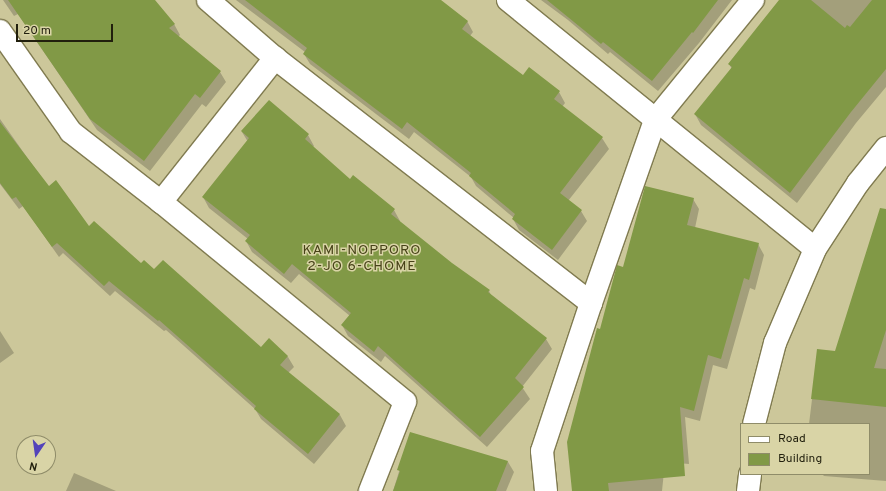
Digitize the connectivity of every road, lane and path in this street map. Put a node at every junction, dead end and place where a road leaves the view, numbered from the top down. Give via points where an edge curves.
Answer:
1 (208, 0) edge
2 (508, 0) edge
3 (753, 0) edge
4 (0, 31) edge
5 (275, 58) junction
6 (655, 120) junction
7 (886, 148) edge
8 (161, 202) junction
9 (815, 250) junction
10 (591, 302) junction
11 (754, 423) edge
12 (750, 475) edge
13 (370, 491) edge
14 (546, 491) edge
15 (748, 491) edge

1 - 5 street
2 - 6 street
3 - 6 street
4 - 8 street via 71,132
5 - 8 street
5 - 10 street
6 - 9 street
6 - 10 street
7 - 9 street via 858,183
8 - 13 street via 405,402
9 - 11 street via 775,343
10 - 14 street via 542,451
12 - 15 street

